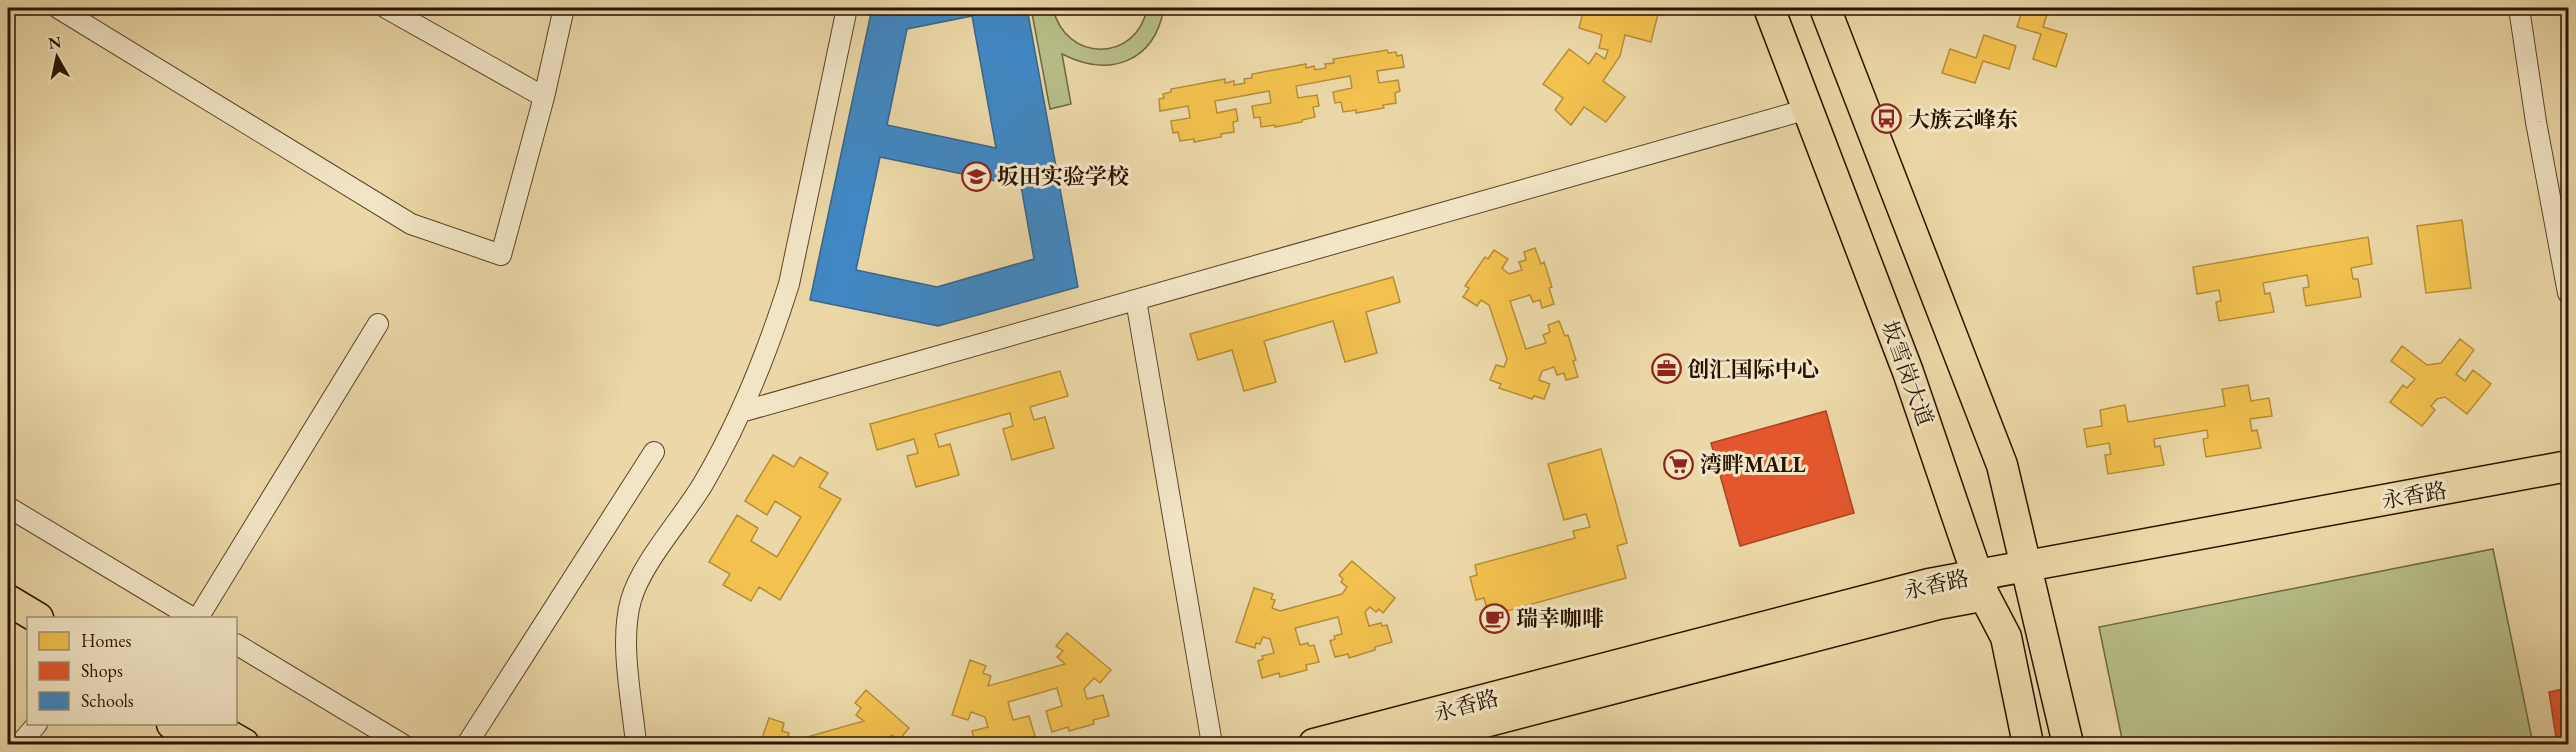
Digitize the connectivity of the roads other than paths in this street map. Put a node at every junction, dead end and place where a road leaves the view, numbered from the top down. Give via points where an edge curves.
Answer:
1 (58, 8) edge
2 (386, 8) edge
3 (564, 8) edge
4 (848, 8) edge
5 (1769, 8) edge
6 (1825, 8) edge
7 (2519, 8) edge
8 (544, 97) junction
9 (1808, 109) junction
10 (2568, 293) edge
11 (1136, 300) junction
12 (378, 324) dead end
13 (741, 412) junction
14 (654, 452) dead end
15 (2568, 466) edge
16 (2568, 486) edge
17 (8, 507) edge
18 (2029, 576) junction
19 (1981, 585) junction
20 (8, 600) edge
21 (36, 617) edge
22 (191, 617) edge
23 (199, 617) edge
24 (8, 623) edge
25 (27, 635) edge
26 (237, 645) edge
27 (36, 725) edge
28 (174, 725) edge
29 (212, 725) edge
30 (20, 744) edge
31 (206, 744) edge
32 (244, 744) edge
33 (402, 744) edge
34 (467, 744) edge
35 (636, 744) edge
36 (1212, 744) edge
37 (1314, 744) edge
38 (1400, 744) edge
39 (2028, 744) edge
40 (2068, 744) edge

1 - 8 street via 411,224 501,255
2 - 8 street
3 - 8 street
4 - 13 street via 789,284
5 - 9 main road, 坂雪岗大道
6 - 18 main road via 2002,465
7 - 10 street
9 - 11 street
9 - 19 main road, 坂雪岗大道 via 1908,372
11 - 13 street
11 - 36 street
12 - 23 street
13 - 35 street via 702,486 640,578 631,599 626,644
14 - 34 street
15 - 18 main road, 永香路
16 - 18 main road, 永香路
17 - 22 street
18 - 19 main road, 永香路
18 - 40 main road
19 - 37 main road, 永香路 via 1929,584
19 - 38 main road, 永香路 via 1938,604
19 - 39 main road, 坂雪岗大道 via 2006,637
20 - 21 main road
24 - 25 main road
26 - 33 street
27 - 30 street
28 - 31 main road
29 - 32 main road

